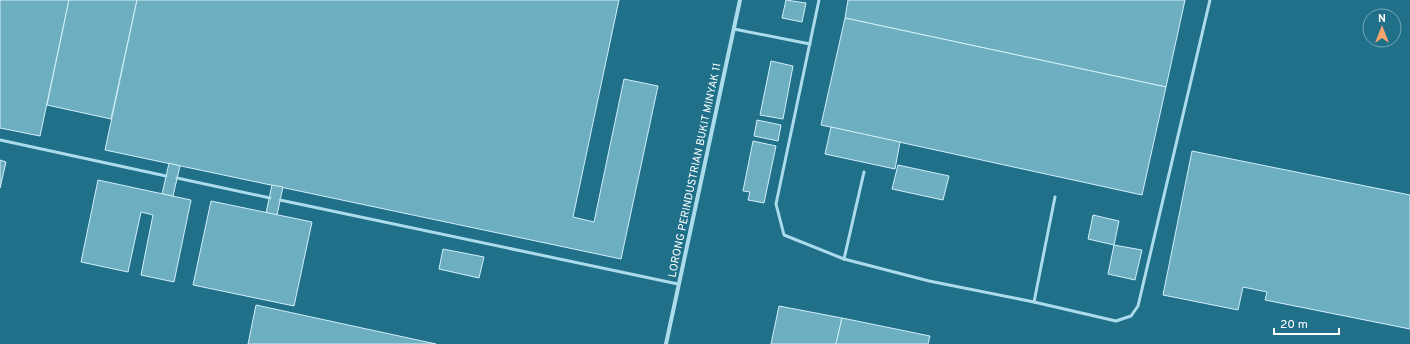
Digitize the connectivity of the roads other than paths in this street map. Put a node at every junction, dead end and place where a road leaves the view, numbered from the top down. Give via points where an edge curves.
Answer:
1 (740, 0) edge
2 (819, 0) edge
3 (1210, 0) edge
4 (734, 29) junction
5 (810, 44) junction
6 (0, 140) edge
7 (864, 172) dead end
8 (166, 176) dead end
9 (177, 178) dead end
10 (1055, 197) dead end
11 (270, 198) dead end
12 (280, 200) dead end
13 (844, 259) junction
14 (678, 284) junction
15 (1034, 302) junction
16 (666, 344) edge

1 - 4 street, LORONG PERINDUSTRIAN BUKIT MINYAK 11
2 - 5 lane
3 - 15 lane via 1138,306 1131,316 1116,321
4 - 5 lane
4 - 14 street, LORONG PERINDUSTRIAN BUKIT MINYAK 11
5 - 13 lane via 776,204 784,235
6 - 8 lane
7 - 13 lane
9 - 11 lane
10 - 15 lane
12 - 14 lane
13 - 15 lane via 930,281
14 - 16 street, LORONG PERINDUSTRIAN BUKIT MINYAK 11

